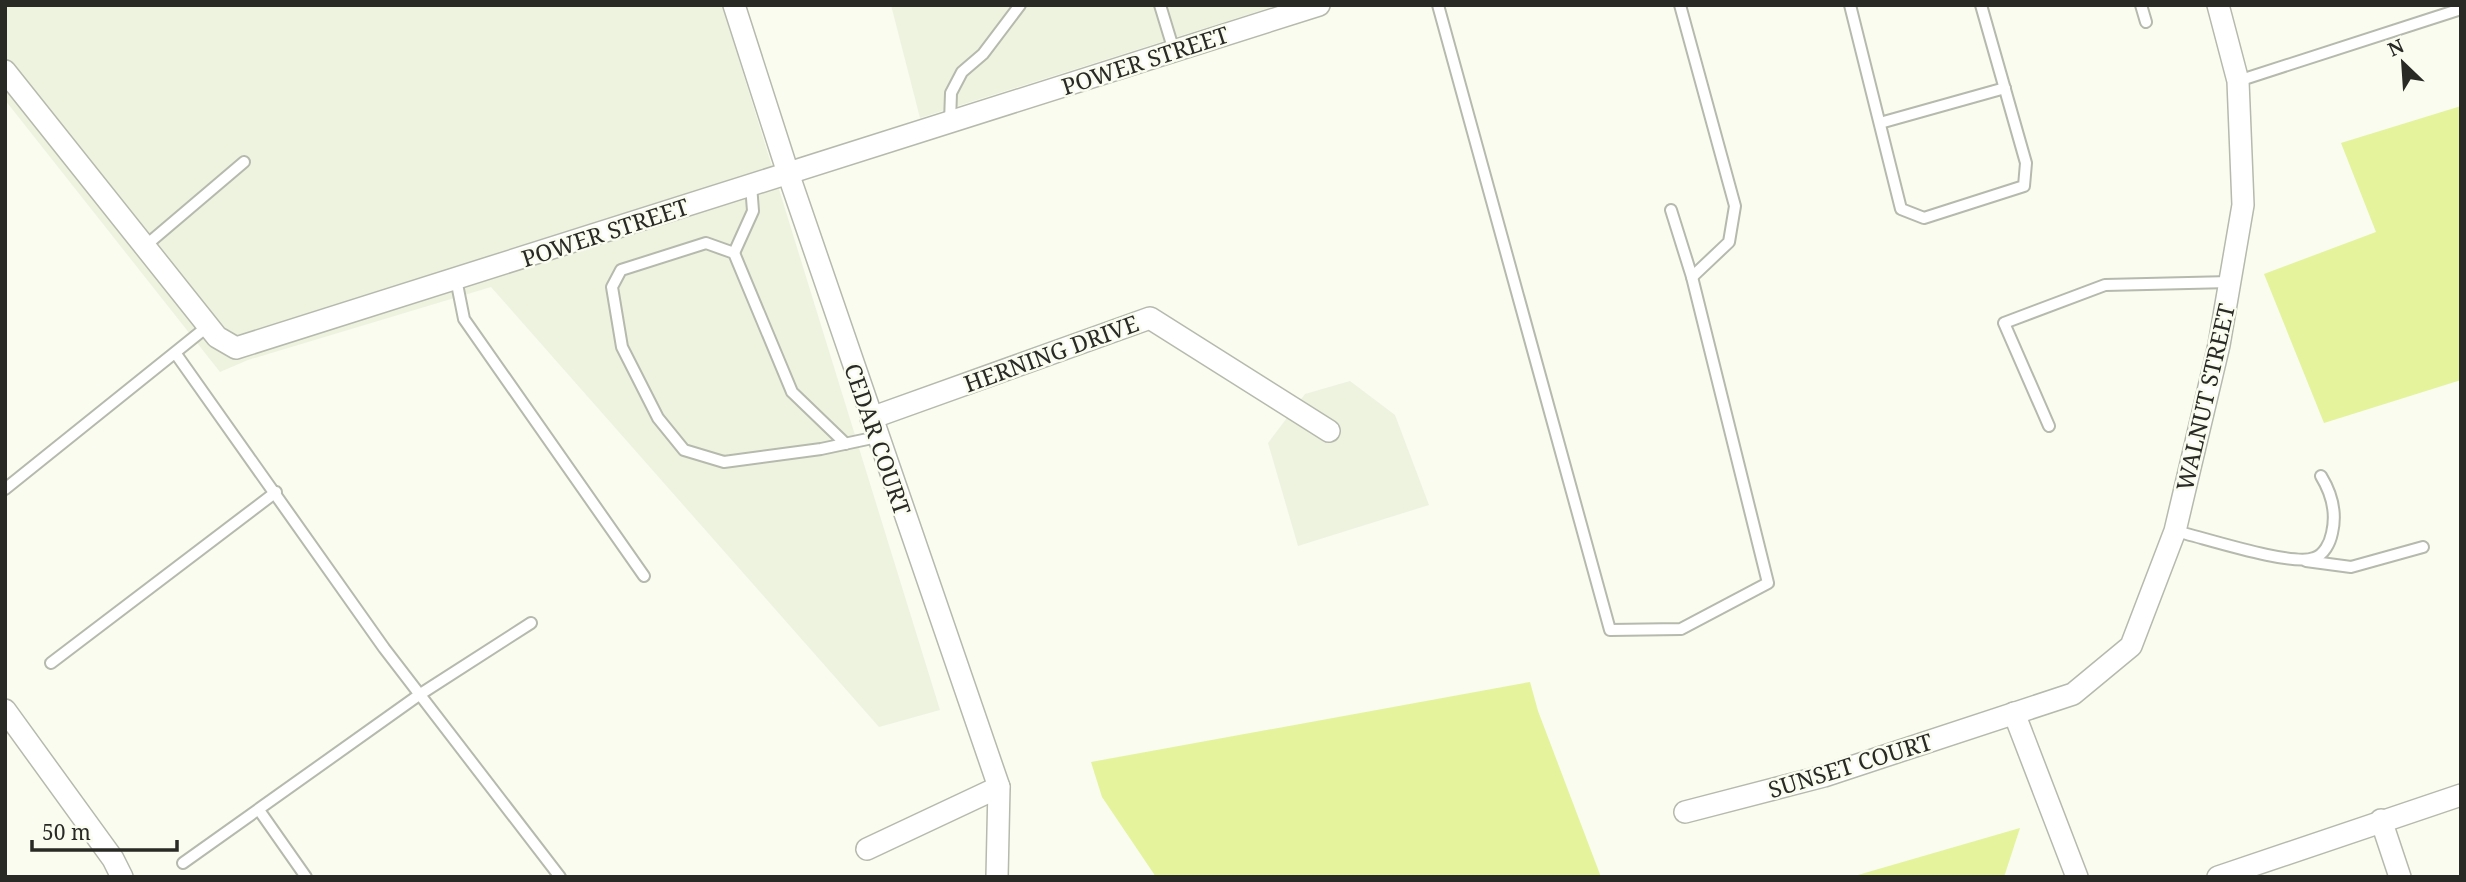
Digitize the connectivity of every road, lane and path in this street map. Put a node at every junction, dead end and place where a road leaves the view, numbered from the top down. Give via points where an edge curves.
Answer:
1 (734, 5) edge
2 (1020, 5) edge
3 (1160, 5) edge
4 (1319, 5) edge
5 (1438, 5) edge
6 (1679, 5) edge
7 (1850, 5) edge
8 (1981, 5) edge
9 (2141, 5) edge
10 (2218, 5) edge
11 (2461, 9) edge
12 (2146, 22) dead end
13 (1174, 51) junction
14 (5, 71) edge
15 (2238, 81) junction
16 (2005, 88) junction
17 (950, 122) junction
18 (1880, 123) junction
19 (244, 162) dead end
20 (788, 173) junction
21 (751, 185) junction
22 (1671, 210) dead end
23 (144, 247) junction
24 (734, 253) junction
25 (1692, 277) junction
26 (456, 279) junction
27 (2230, 282) junction
28 (208, 326) junction
29 (176, 354) junction
30 (2049, 426) dead end
31 (874, 427) junction
32 (1329, 431) dead end
33 (846, 444) junction
34 (2322, 476) dead end
35 (5, 489) edge
36 (276, 492) junction
37 (2175, 531) junction
38 (2423, 547) dead end
39 (2294, 560) junction
40 (644, 576) dead end
41 (531, 623) dead end
42 (51, 663) dead end
43 (419, 695) junction
44 (5, 710) edge
45 (2014, 713) junction
46 (999, 787) junction
47 (2461, 795) edge
48 (259, 810) junction
49 (1685, 812) dead end
50 (2381, 820) junction
51 (867, 849) dead end
52 (183, 863) dead end
53 (122, 877) edge
54 (306, 877) edge
55 (560, 877) edge
56 (997, 877) edge
57 (2077, 877) edge
58 (2218, 877) edge
59 (2400, 877) edge

1 - 20 street, CEDAR COURT
2 - 17 lane via 983,54 962,72 951,93
3 - 13 lane
4 - 13 street, POWER STREET
5 - 25 lane via 1610,630 1681,629 1768,583
6 - 25 lane via 1735,206 1729,242
7 - 18 lane
8 - 16 lane
9 - 12 lane
10 - 15 street, WALNUT STREET
11 - 15 lane
13 - 17 street, POWER STREET
14 - 23 street, POWER STREET
15 - 27 street, WALNUT STREET via 2243,205
16 - 18 lane
16 - 18 lane via 2026,163 2024,186 1924,218 1901,209
17 - 20 street, POWER STREET
19 - 23 lane
20 - 21 street, POWER STREET
20 - 31 street, CEDAR COURT
21 - 24 lane via 753,211
21 - 26 street, POWER STREET
22 - 25 lane
23 - 28 street, POWER STREET
24 - 33 lane via 792,392
24 - 33 lane via 706,243 621,270 612,287 622,347 658,418 684,450 724,463
26 - 28 street, POWER STREET via 248,346 228,345
26 - 40 lane via 464,319
27 - 30 lane via 2105,285 2004,323
27 - 37 street, WALNUT STREET
28 - 29 lane
29 - 35 lane
29 - 36 lane
31 - 32 street, HERNING DRIVE via 1150,318
31 - 33 lane
31 - 46 street, CEDAR COURT
34 - 39 lane via 2333,497 2329,545 2315,558
36 - 42 lane
36 - 43 lane
37 - 39 lane
37 - 45 street, WALNUT STREET via 2132,646 2073,694
38 - 39 lane via 2351,566
41 - 43 lane
43 - 48 lane
43 - 55 lane
44 - 53 street
45 - 49 street, SUNSET COURT via 1824,776
45 - 57 street
46 - 51 street
46 - 56 street, CEDAR COURT
47 - 50 street
48 - 52 lane
48 - 54 lane
50 - 58 street
50 - 59 street

